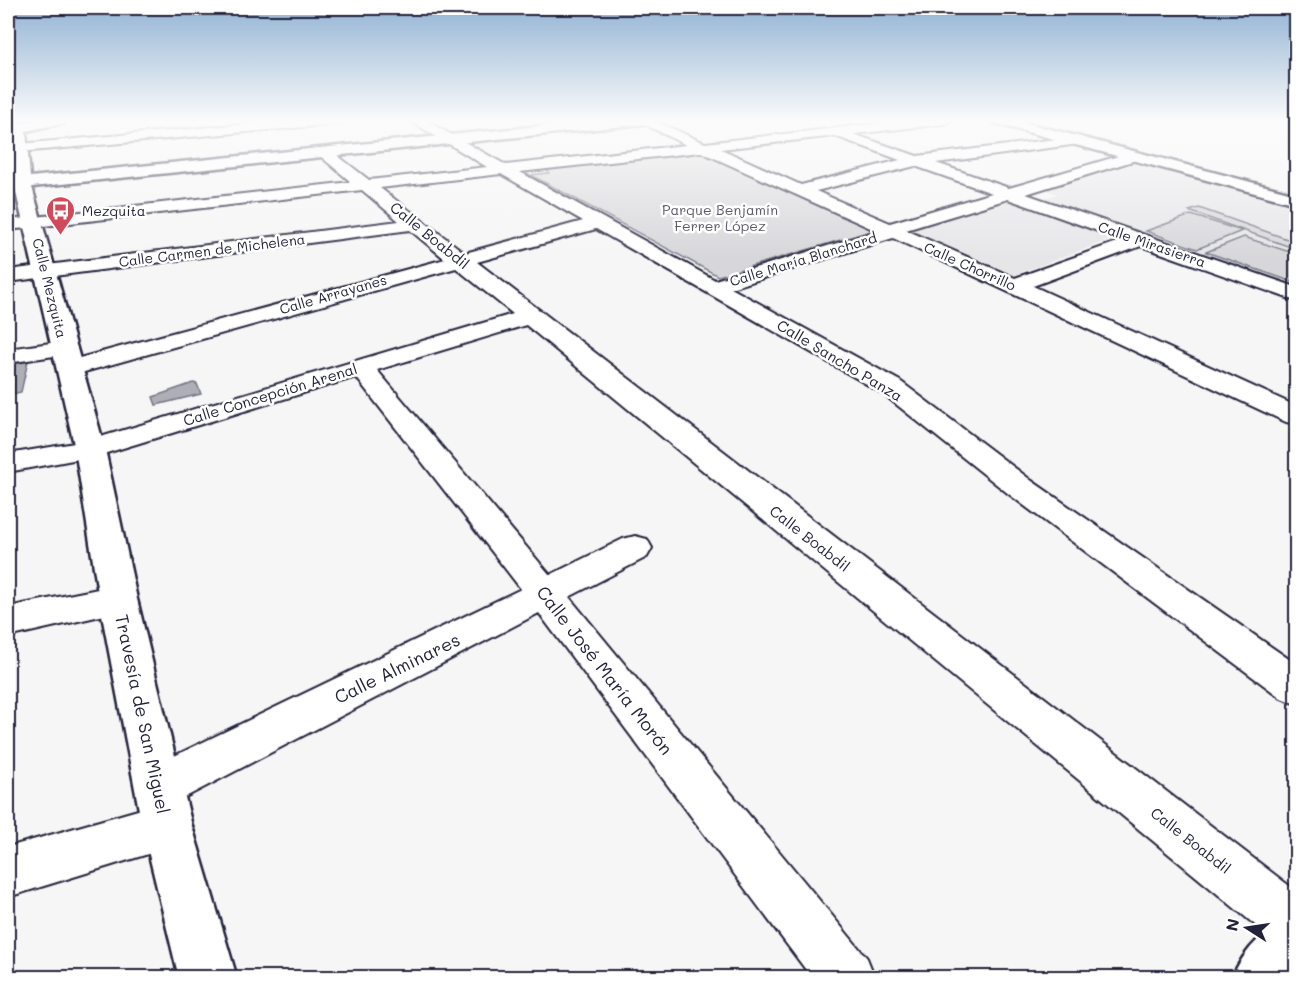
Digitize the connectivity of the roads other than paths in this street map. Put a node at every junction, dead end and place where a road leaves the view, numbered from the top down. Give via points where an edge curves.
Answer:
1 (14, 166) edge
2 (114, 166) edge
3 (350, 166) edge
4 (495, 166) edge
5 (537, 166) edge
6 (746, 166) edge
7 (896, 166) edge
8 (930, 166) edge
9 (1100, 166) edge
10 (1172, 166) edge
11 (1199, 166) edge
12 (502, 170) junction
13 (15, 183) edge
14 (367, 185) junction
15 (799, 190) junction
16 (1296, 191) edge
17 (1008, 193) junction
18 (1296, 199) edge
19 (33, 222) junction
20 (597, 223) junction
21 (416, 224) junction
22 (8, 225) edge
23 (891, 231) junction
24 (1140, 240) junction
25 (460, 259) junction
26 (46, 271) junction
27 (8, 276) edge
28 (1014, 285) junction
29 (713, 287) junction
30 (1296, 294) edge
31 (531, 316) junction
32 (8, 356) edge
33 (68, 358) junction
34 (360, 366) junction
35 (1296, 416) edge
36 (90, 448) junction
37 (8, 463) edge
38 (635, 548) dead end
39 (546, 595) junction
40 (118, 599) junction
41 (8, 622) edge
42 (1296, 686) edge
43 (163, 806) junction
44 (8, 872) edge
45 (1285, 957) edge
46 (208, 978) edge
47 (847, 978) edge

1 - 13 street, Calle Mezquita
2 - 13 street
3 - 14 street, Calle Boabdil
4 - 12 street, Calle Sancho Panza
5 - 12 street
6 - 15 street, Calle Chorrillo
7 - 15 street
8 - 17 street, Calle Mirasierra
9 - 17 street, Calle María Blanchard
10 - 18 street
11 - 16 street
12 - 14 street
12 - 20 street, Calle Sancho Panza
13 - 19 street, Calle Mezquita
14 - 19 street
14 - 21 street, Calle Boabdil
15 - 23 street, Calle Chorrillo
17 - 23 street, Calle María Blanchard
17 - 24 street, Calle Mirasierra
19 - 22 street
19 - 26 street, Calle Mezquita
20 - 25 street, Calle Arrayanes
20 - 29 street, Calle Sancho Panza
21 - 25 street, Calle Boabdil
21 - 26 street, Calle Carmen de Michelena
23 - 28 street, Calle Chorrillo
23 - 29 street, Calle María Blanchard
24 - 28 street
24 - 30 street, Calle Mirasierra
25 - 31 street, Calle Boabdil
25 - 33 street, Calle Arrayanes
26 - 27 street, Calle Carmen de Michelena
26 - 33 street, Calle Mezquita
28 - 35 street, Calle Chorrillo
29 - 42 street, Calle Sancho Panza via 891,387 1022,488
31 - 34 street, Calle Concepción Arenal
31 - 45 street, Calle Boabdil
32 - 33 street, Calle Arrayanes
33 - 36 street, Calle Mezquita
34 - 36 street, Calle Concepción Arenal
34 - 39 street, Calle José María Morón
36 - 37 street, Calle Concepción Arenal
36 - 40 street, Travesía de San Miguel
38 - 39 street, Calle Alminares
39 - 43 street, Calle Alminares
39 - 47 street, Calle José María Morón
40 - 41 street
40 - 43 street, Travesía de San Miguel
43 - 44 street, Calle Alminares
43 - 46 street, Travesía de San Miguel

